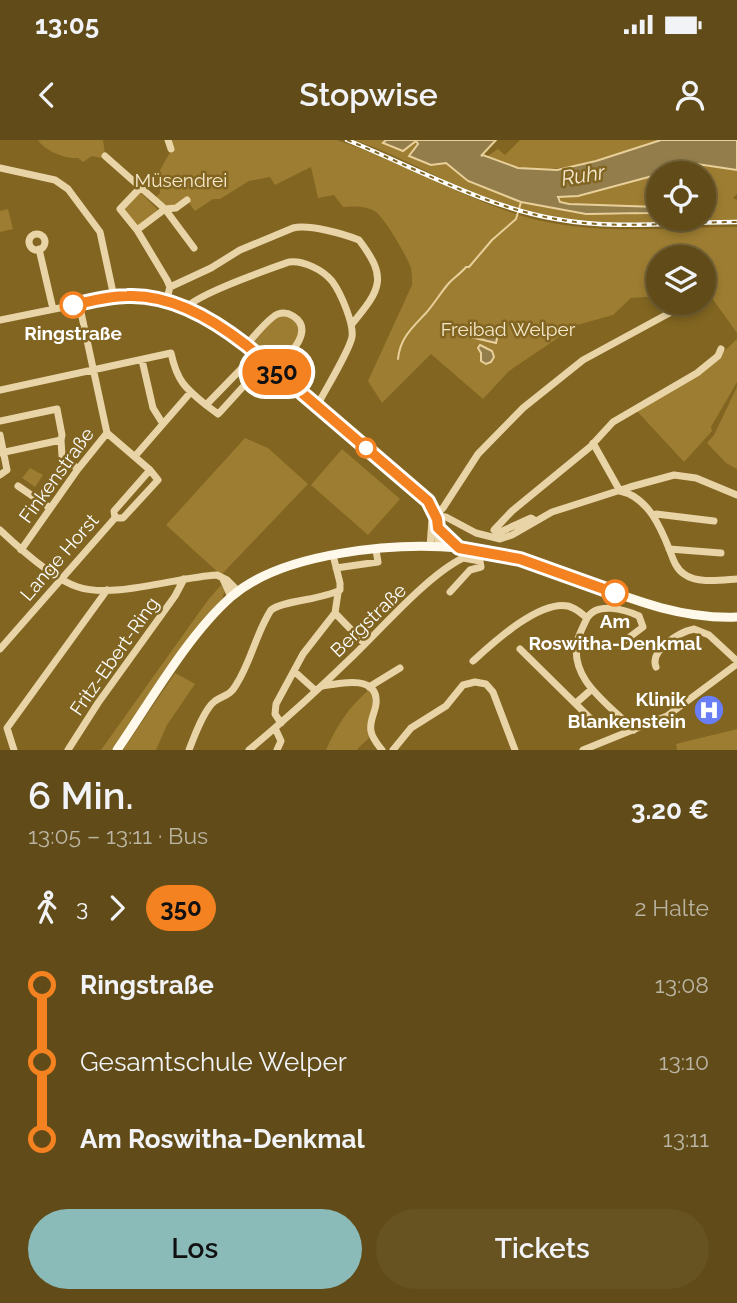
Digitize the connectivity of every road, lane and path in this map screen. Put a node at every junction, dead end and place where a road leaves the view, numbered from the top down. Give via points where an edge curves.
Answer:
1 (168, 140) edge
2 (171, 149) dead end
3 (105, 156) dead end
4 (0, 168) edge
5 (139, 188) junction
6 (187, 200) dead end
7 (165, 209) junction
8 (137, 230) junction
9 (194, 248) dead end
10 (39, 249) dead end
11 (170, 288) junction
12 (114, 297) junction
13 (166, 302) junction
14 (79, 303) junction
15 (186, 308) junction
16 (53, 309) junction
17 (666, 315) edge
18 (0, 320) edge
19 (352, 324) junction
20 (246, 345) junction
21 (721, 349) dead end
22 (260, 358) junction
23 (142, 360) junction
24 (251, 369) junction
25 (94, 370) junction
26 (275, 370) junction
27 (0, 390) edge
28 (190, 393) junction
29 (206, 405) junction
30 (317, 406) junction
31 (0, 421) edge
32 (163, 424) junction
33 (107, 433) junction
34 (0, 435) edge
35 (61, 440) junction
36 (593, 443) junction
37 (2, 452) edge
38 (136, 456) junction
39 (78, 469) junction
40 (150, 470) junction
41 (0, 475) edge
42 (641, 483) junction
43 (18, 486) dead end
44 (620, 491) junction
45 (737, 495) edge
46 (634, 496) junction
47 (50, 508) junction
48 (435, 516) junction
49 (653, 516) junction
50 (115, 518) junction
51 (536, 521) junction
52 (714, 521) dead end
53 (438, 528) junction
54 (0, 530) edge
55 (434, 547) junction
56 (459, 548) junction
57 (669, 549) junction
58 (21, 550) junction
59 (376, 550) junction
60 (720, 553) dead end
61 (333, 555) junction
62 (336, 568) junction
63 (61, 578) junction
64 (184, 579) junction
65 (737, 579) edge
66 (107, 590) junction
67 (450, 592) dead end
68 (338, 593) junction
69 (235, 594) junction
70 (335, 613) junction
71 (737, 617) edge
72 (585, 622) junction
73 (365, 644) junction
74 (620, 645) dead end
75 (0, 649) edge
76 (520, 649) dead end
77 (473, 661) dead end
78 (737, 662) edge
79 (656, 667) dead end
80 (400, 668) dead end
81 (295, 672) junction
82 (369, 687) junction
83 (319, 688) junction
84 (592, 689) junction
85 (576, 703) junction
86 (592, 720) dead end
87 (278, 725) junction
88 (634, 730) junction
89 (14, 750) edge
90 (68, 750) edge
91 (117, 750) edge
92 (189, 750) edge
93 (249, 750) edge
94 (277, 750) edge
95 (382, 750) edge
96 (393, 750) edge
97 (515, 750) edge
98 (583, 750) edge

1 - 2 street
3 - 5 street
4 - 12 street via 55,180 68,189 100,232
5 - 7 street
5 - 8 street via 120,209
6 - 7 street
7 - 8 street
7 - 9 street
8 - 11 street
10 - 16 street
11 - 13 street
11 - 19 street via 293,228 318,229 359,240 378,272 377,288
12 - 13 street
12 - 14 street
13 - 15 street
14 - 16 street
14 - 25 street, Finkenstraße
15 - 19 street via 205,296 298,260 331,280
15 - 20 street
16 - 18 street
17 - 48 street via 583,360 547,387 478,454
19 - 30 street via 352,339
20 - 22 street
20 - 26 street via 275,315 288,313 298,319 300,342
21 - 36 street via 697,373 613,422
22 - 24 street
22 - 26 street
23 - 25 street
23 - 28 street via 171,353 177,376
23 - 32 street via 153,408
24 - 29 street via 241,369
24 - 29 street via 251,378 218,414
25 - 27 street
25 - 33 street, Finkenstraße
26 - 30 street
28 - 29 street
28 - 32 street
30 - 48 street via 428,501
31 - 35 street via 57,409
32 - 38 street
33 - 38 street
33 - 39 street, Finkenstraße
34 - 37 street
35 - 37 street
35 - 39 street via 62,456
36 - 44 street
36 - 51 street via 494,530 504,532 531,518
37 - 41 street via 8,470
38 - 40 street
39 - 47 street, Finkenstraße
40 - 50 street, Lange Horst via 114,511
40 - 50 street, Lange Horst via 158,480 128,514
42 - 44 street
42 - 45 street via 685,475
42 - 46 street
43 - 47 street
44 - 46 street
44 - 51 street
46 - 49 street
47 - 58 street, Finkenstraße
48 - 51 street via 446,516 465,529 496,539
48 - 53 street
48 - 55 street
49 - 52 street
49 - 57 street
50 - 63 street, Lange Horst
53 - 55 street
53 - 56 main road
54 - 58 street
55 - 56 main road
55 - 59 main road
56 - 71 main road via 530,562 668,611
57 - 60 street
57 - 65 street via 684,575
58 - 63 street
59 - 61 main road
59 - 62 street via 378,562
61 - 62 street
61 - 69 main road via 283,567
62 - 68 street via 341,583
63 - 66 street via 78,587
63 - 75 street, Lange Horst
64 - 66 street
64 - 69 street via 217,575 228,580
64 - 90 street, Fritz-Ebert-Ring
66 - 89 street via 7,728
67 - 73 street, Bergstraße via 470,570 481,567 480,561 464,558 453,564
68 - 70 street
68 - 92 street via 271,610 240,679 228,696 212,705
69 - 91 main road via 189,645
70 - 73 street
70 - 81 street
72 - 74 street via 600,608 639,616 643,626
72 - 77 street via 569,606 558,606 509,628
72 - 84 street via 577,658
73 - 83 street, Bergstraße
76 - 85 street
78 - 79 street via 709,635 694,629 671,640 655,656
78 - 88 street via 667,716
80 - 82 street
81 - 83 street
81 - 87 street via 274,710
82 - 83 street via 353,682
82 - 95 street via 376,695 370,730
83 - 87 street, Bergstraße
84 - 85 street
84 - 88 street
85 - 86 street
87 - 93 street, Bergstraße
87 - 94 street via 281,741
88 - 98 street
96 - 97 street via 418,722 446,706 463,685 475,682 486,684 493,692

